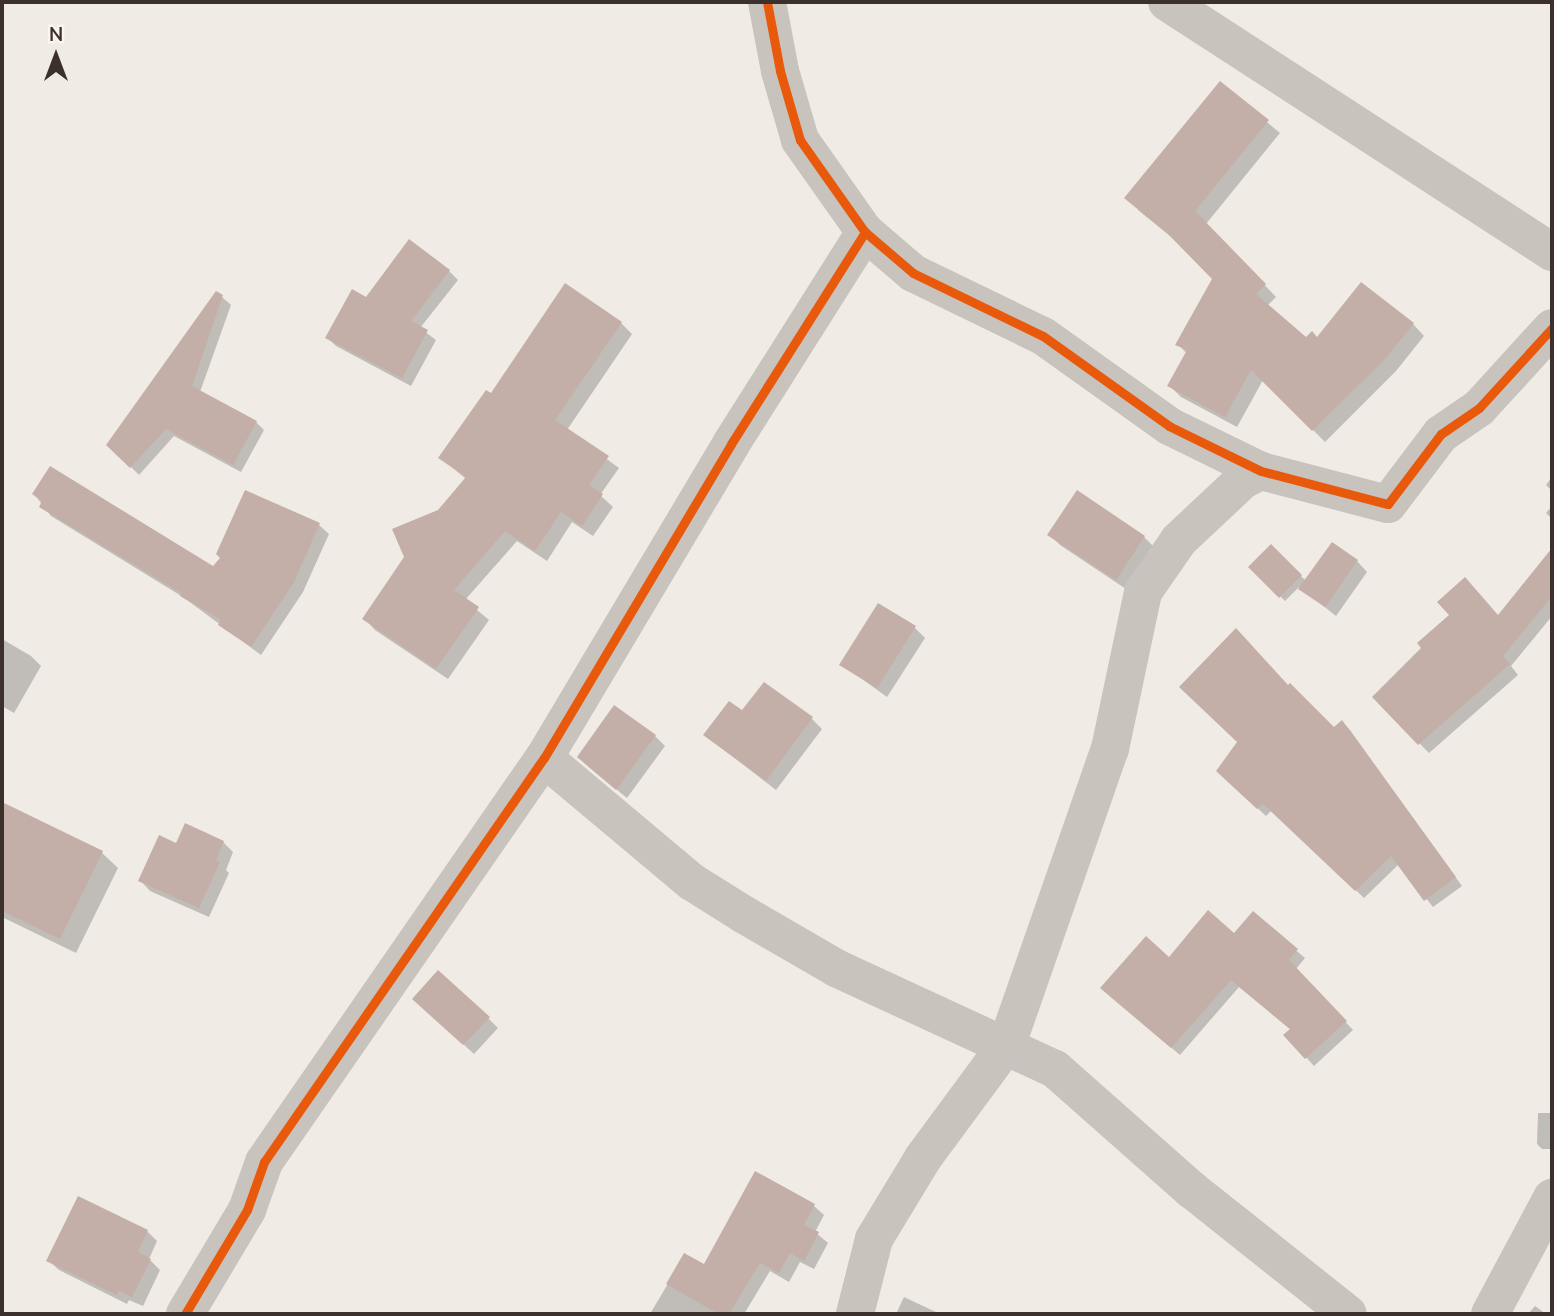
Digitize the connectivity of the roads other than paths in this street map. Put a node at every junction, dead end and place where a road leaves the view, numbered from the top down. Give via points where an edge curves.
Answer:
1 (767, 2) edge
2 (1167, 2) edge
3 (865, 232) junction
4 (1552, 252) edge
5 (1552, 328) edge
6 (1261, 471) junction
7 (544, 758) junction
8 (1007, 1044) junction
9 (1552, 1198) edge
10 (184, 1314) edge
11 (855, 1314) edge
12 (1348, 1314) edge
13 (1490, 1314) edge

1 - 3 street via 780,71 800,139
2 - 4 street
3 - 6 street via 913,273 1043,336 1169,426
3 - 7 street via 731,444
5 - 6 street via 1479,408 1441,434 1388,504
6 - 8 street via 1243,480 1179,540 1143,592 1110,749
7 - 8 street via 702,888 836,968
7 - 10 street via 264,1162 247,1210
8 - 11 street via 923,1158 874,1239
8 - 12 street via 1055,1069 1192,1190
9 - 13 street

